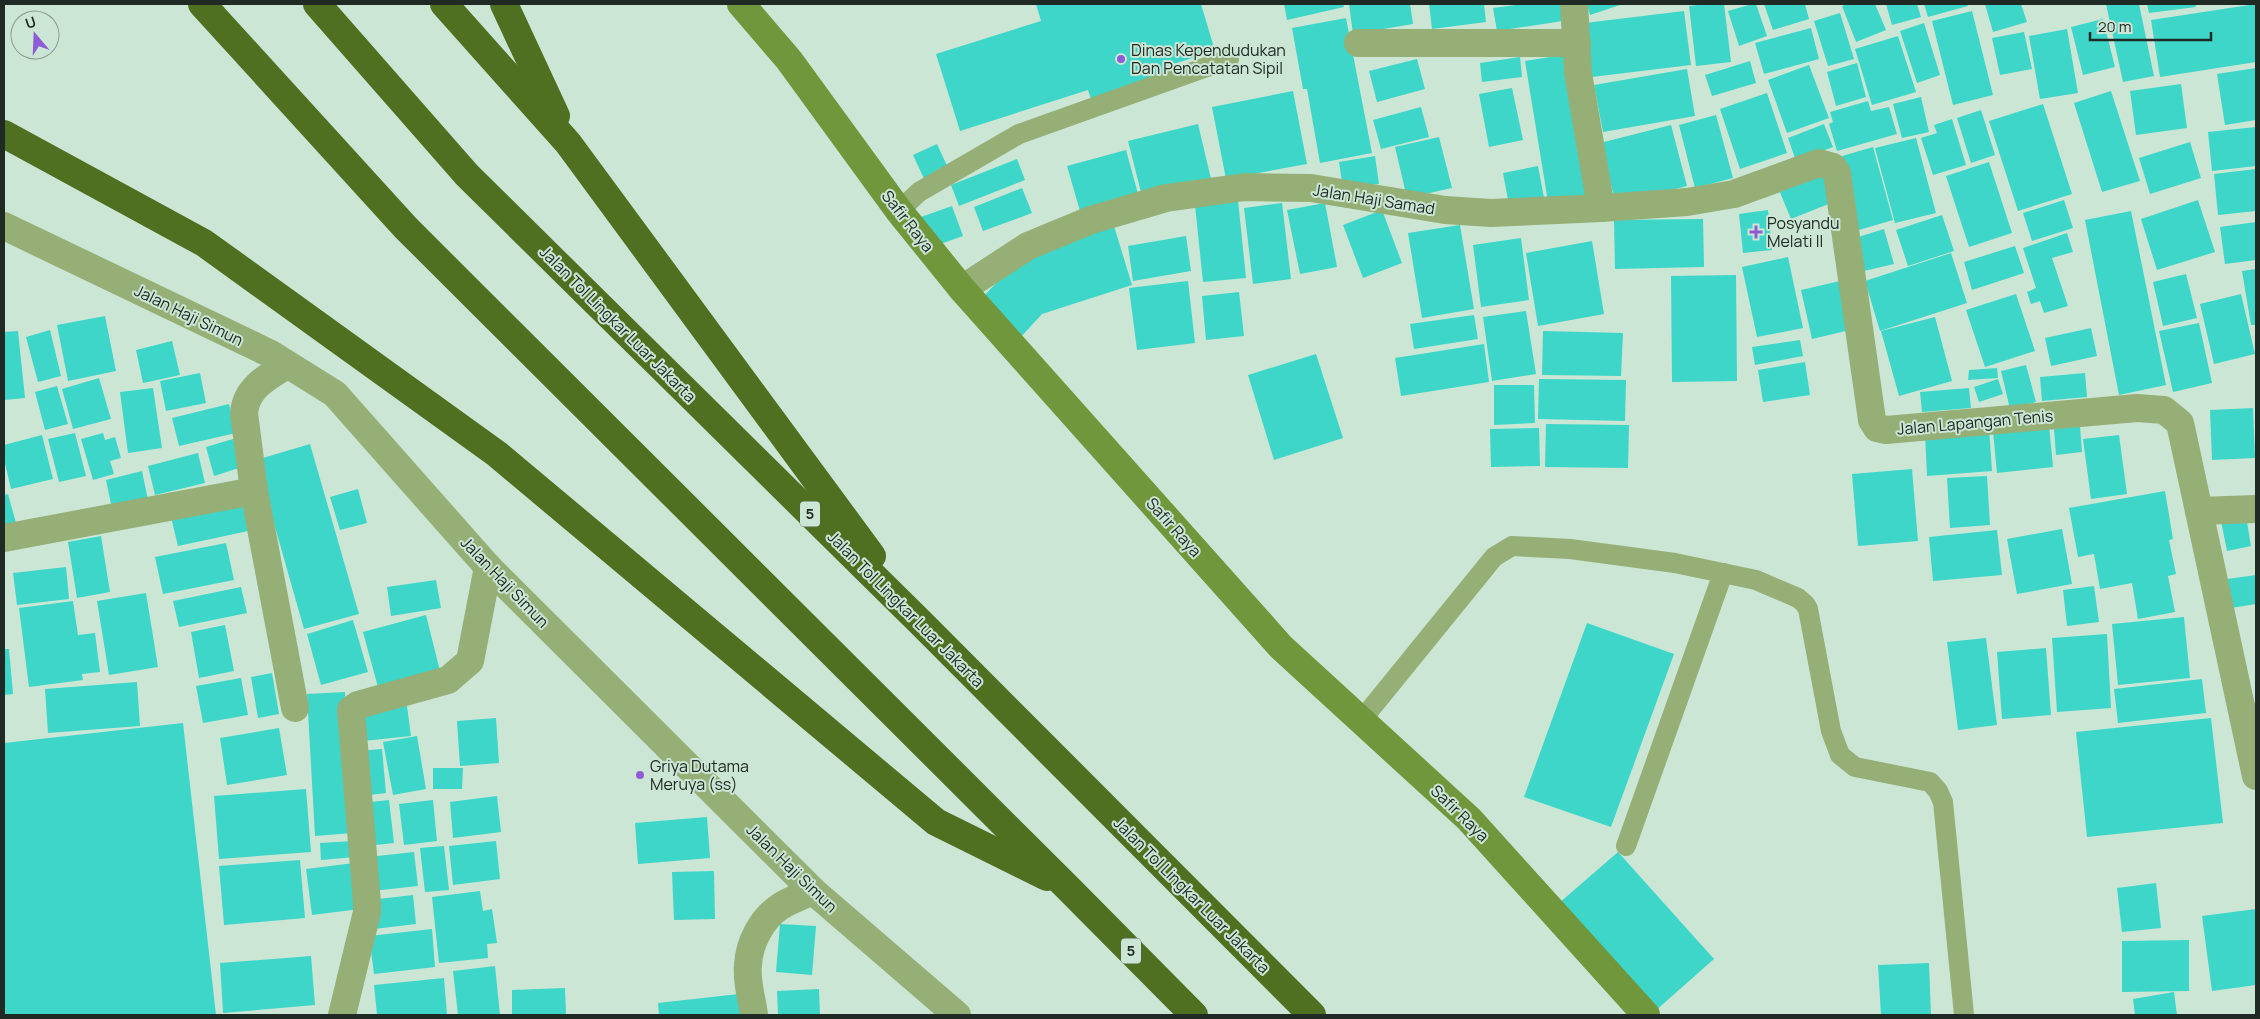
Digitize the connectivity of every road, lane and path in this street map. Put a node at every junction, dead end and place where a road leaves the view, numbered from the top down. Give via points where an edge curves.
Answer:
1 (202, 4) edge
2 (317, 4) edge
3 (444, 4) edge
4 (504, 4) edge
5 (741, 4) edge
6 (1574, 4) edge
7 (1358, 43) dead end
8 (1577, 43) junction
9 (1229, 59) dead end
10 (4, 134) edge
11 (568, 142) junction
12 (1601, 208) junction
13 (899, 211) junction
14 (4, 226) edge
15 (962, 289) junction
16 (287, 365) junction
17 (254, 491) junction
18 (2256, 509) edge
19 (2199, 511) junction
20 (4, 538) edge
21 (488, 567) junction
22 (1722, 573) junction
23 (922, 624) junction
24 (295, 708) dead end
25 (1360, 722) junction
26 (2256, 776) edge
27 (1626, 846) dead end
28 (1068, 888) junction
29 (813, 891) junction
30 (342, 1015) edge
31 (754, 1015) edge
32 (957, 1015) edge
33 (1194, 1015) edge
34 (1312, 1015) edge
35 (1646, 1015) edge
36 (1964, 1015) edge

1 - 28 highway, 5 via 406,228
2 - 23 highway, Jalan Tol Lingkar Luar Jakarta / 5 via 467,175
3 - 11 highway
4 - 11 highway
5 - 13 street, Safir Raya via 789,60
6 - 8 street
7 - 8 street
8 - 12 street via 1578,73
9 - 13 lane via 1019,134 919,192
10 - 28 highway via 204,243 497,454 936,822
11 - 23 highway
12 - 15 street, Jalan Haji Samad via 1491,213 1445,210 1311,188 1246,187 1166,198 1091,220 1028,246
12 - 19 street, Jalan Lapangan Tenis via 1688,202 1734,194 1819,163 1833,167 1837,173 1872,420 1878,428 1886,430 2137,408 2164,410 2180,423
13 - 15 street, Safir Raya
14 - 16 street, Jalan Haji Simun via 271,354
15 - 25 street, Safir Raya via 1280,647
16 - 17 street via 258,385 245,402
16 - 21 street, Jalan Haji Simun via 335,394
17 - 20 street
17 - 24 street
18 - 19 street
19 - 26 street, Jalan Lapangan Tenis
21 - 29 street, Jalan Haji Simun
21 - 30 street via 470,660 448,680 358,705 351,710 367,912
22 - 25 lane via 1675,563 1570,549 1512,546 1494,557
22 - 27 lane
22 - 36 lane via 1756,580 1805,604 1831,731 1840,755 1855,767 1930,782 1938,790 1943,802
23 - 34 highway, Jalan Tol Lingkar Luar Jakarta / 5
25 - 35 street, Safir Raya via 1469,819
28 - 33 highway, 5
29 - 31 street via 780,906 758,930 747,966
29 - 32 street, Jalan Haji Simun

